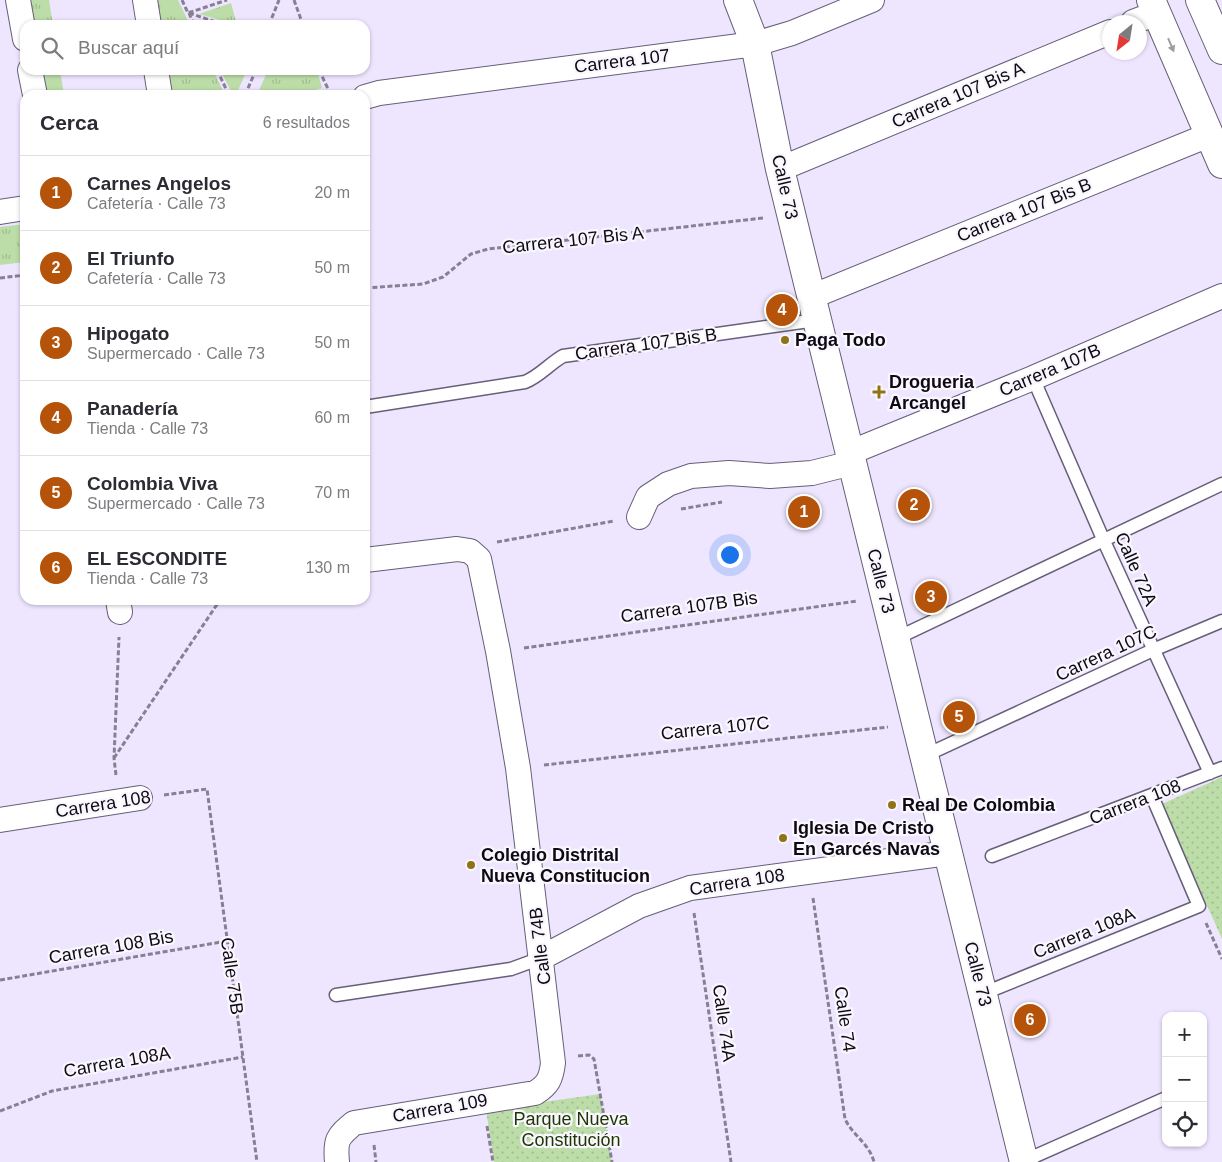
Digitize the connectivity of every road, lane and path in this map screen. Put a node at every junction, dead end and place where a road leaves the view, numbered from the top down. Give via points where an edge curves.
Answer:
1 (18, 0) edge
2 (144, 0) edge
3 (182, 0) edge
4 (227, 0) edge
5 (279, 0) edge
6 (294, 0) edge
7 (738, 0) edge
8 (872, 0) edge
9 (1200, 0) edge
10 (1147, 12) edge
11 (188, 13) junction
12 (22, 20) edge
13 (148, 20) edge
14 (192, 20) edge
15 (210, 20) edge
16 (271, 20) edge
17 (301, 20) edge
18 (1102, 35) edge
19 (755, 44) junction
20 (1222, 50) edge
21 (31, 75) edge
22 (157, 75) edge
23 (219, 75) edge
24 (254, 75) edge
25 (321, 75) edge
26 (34, 90) edge
27 (159, 90) edge
28 (226, 90) edge
29 (247, 90) edge
30 (328, 90) edge
31 (370, 97) edge
32 (1210, 135) junction
33 (1222, 164) edge
34 (780, 169) junction
35 (20, 209) edge
36 (0, 212) edge
37 (791, 215) junction
38 (20, 276) edge
39 (0, 278) edge
40 (370, 288) edge
41 (1222, 296) edge
42 (814, 308) junction
43 (1033, 378) junction
44 (370, 406) edge
45 (850, 458) junction
46 (1222, 484) edge
47 (639, 517) dead end
48 (1103, 539) junction
49 (370, 559) edge
50 (885, 597) junction
51 (217, 605) edge
52 (119, 606) edge
53 (1222, 620) edge
54 (895, 639) junction
55 (1153, 650) junction
56 (498, 652) junction
57 (916, 724) junction
58 (924, 756) junction
59 (114, 758) junction
60 (518, 768) junction
61 (1222, 768) edge
62 (1210, 774) junction
63 (207, 789) joint
64 (1152, 796) junction
65 (130, 799) junction
66 (0, 820) edge
67 (948, 853) junction
68 (992, 856) dead end
69 (810, 871) junction
70 (690, 888) junction
71 (1199, 906) junction
72 (227, 941) junction
73 (541, 958) junction
74 (1222, 959) edge
75 (0, 980) edge
76 (982, 994) junction
77 (336, 995) dead end
78 (243, 1057) junction
79 (553, 1063) junction
80 (1162, 1100) edge
81 (484, 1101) junction
82 (0, 1111) edge
83 (257, 1162) edge
84 (337, 1162) edge
85 (493, 1162) edge
86 (612, 1162) edge
87 (731, 1162) edge
88 (874, 1162) edge
89 (1024, 1162) edge

1 - 12 street
2 - 13 street
3 - 11 path
4 - 11 path
5 - 16 path
6 - 17 path
7 - 19 street, Calle 73
8 - 19 street, Carrera 107 via 792,33
9 - 20 street
10 -> 32 street
11 - 14 path
11 - 15 path
18 - 34 street, Carrera 107 Bis A
19 - 31 street, Carrera 107
19 - 34 street, Calle 73
21 - 26 street
22 - 27 street
23 - 28 path
24 - 29 path
25 - 30 path
32 - 33 street
32 - 42 street, Carrera 107 Bis B
34 - 37 street, Calle 73
35 - 36 street
37 - 40 path, Carrera 107 Bis A via 488,250 471,254 444,278 423,284
37 - 42 street, Calle 73
38 - 39 path
41 - 43 street, Carrera 107B
42 - 44 lane, Carrera 107 Bis B via 564,356 549,364 539,376 525,382
42 - 45 street, Calle 73
43 - 45 street, Carrera 107B
43 - 48 lane, Calle 72A
45 - 47 street, Carrera 107B via 812,473 692,476 668,484 648,497
45 - 50 street, Calle 73
46 - 48 lane
48 - 54 lane
48 - 55 lane, Calle 72A
49 - 56 street, Calle 74B via 457,549 470,551 479,559
50 - 54 street, Calle 73
50 - 56 path, Carrera 107B Bis
51 - 59 path
52 - 59 path
53 - 55 lane, Carrera 107C
54 - 57 street, Calle 73
55 - 58 lane, Carrera 107C
55 - 62 lane, Calle 72A
56 - 60 street, Calle 74B
57 - 58 street, Calle 73
57 - 60 path, Carrera 107C
58 - 67 street, Calle 73
59 - 65 path
60 - 73 street, Calle 74B
61 - 62 lane, Carrera 108
62 - 64 lane, Carrera 108
63 - 65 path, Carrera 108
63 - 72 path, Calle 75B
64 - 68 lane, Carrera 108
64 - 71 lane
65 - 66 street, Carrera 108
67 - 69 street, Carrera 108
67 - 76 street, Calle 73
69 - 70 street, Carrera 108
69 - 88 path, Calle 74 via 845,1119 851,1132 868,1146
70 - 73 street, Carrera 108 via 639,906
70 - 87 path, Calle 74A
71 - 74 path
71 - 76 lane, Carrera 108A
72 - 75 path, Carrera 108 Bis
72 - 78 path, Calle 75B
73 - 77 lane via 510,969
73 - 79 street, Calle 74B
76 - 89 street, Calle 73
78 - 82 path, Carrera 108A via 52,1092
78 - 83 path, Calle 75B
79 - 81 street, Carrera 109 via 546,1085 535,1093
79 - 86 path via 582,1055 594,1059
80 - 89 lane
81 - 84 street, Carrera 109 via 354,1123 335,1142
81 - 85 path

